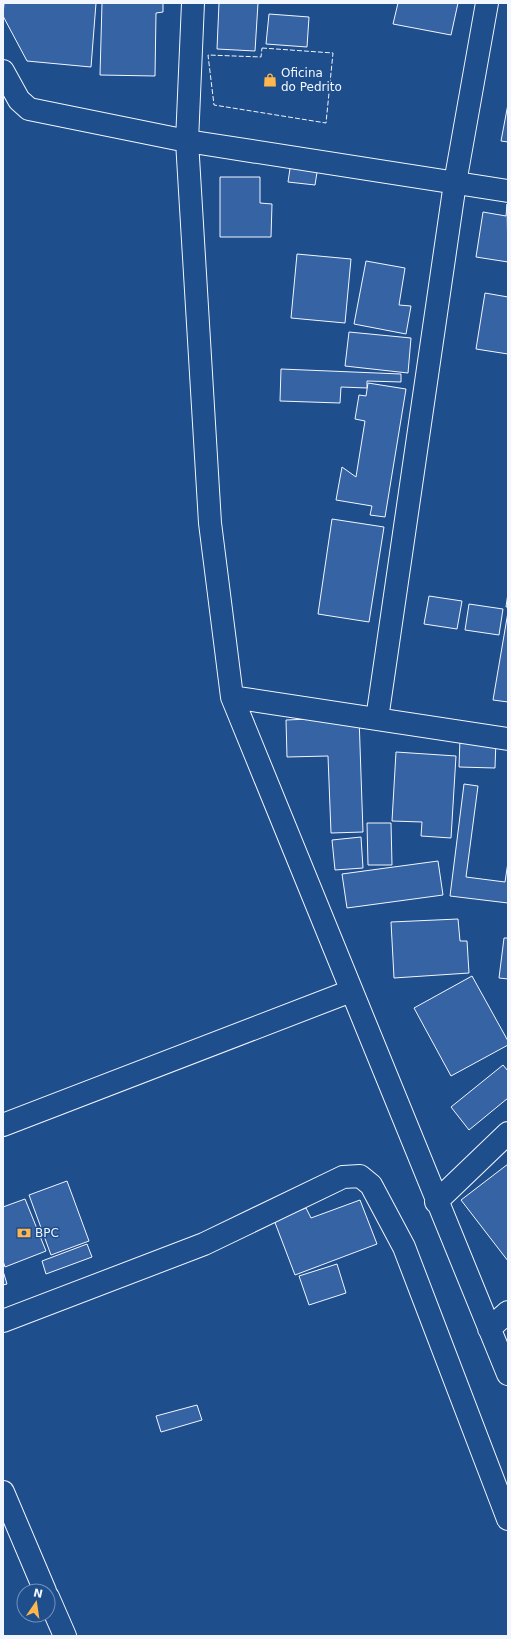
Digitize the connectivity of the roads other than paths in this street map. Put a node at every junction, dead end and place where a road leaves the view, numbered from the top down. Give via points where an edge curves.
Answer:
1 (193, 3) edge
2 (487, 3) edge
3 (3, 71) edge
4 (187, 141) junction
5 (455, 183) junction
6 (508, 191) edge
7 (232, 697) junction
8 (377, 719) junction
9 (508, 739) edge
10 (351, 991) junction
11 (3, 1125) edge
12 (508, 1133) edge
13 (436, 1202) junction
14 (508, 1312) edge
15 (3, 1322) edge
16 (489, 1329) junction
17 (508, 1374) edge
18 (3, 1492) edge
19 (508, 1518) edge
20 (43, 1583) edge
21 (56, 1615) edge
22 (65, 1636) edge

1 - 4 street
2 - 5 street
3 - 4 street via 19,100 29,109
4 - 5 street
4 - 7 street via 210,523
5 - 6 street
5 - 8 street
7 - 8 street
7 - 10 street
8 - 9 street
10 - 11 street
10 - 13 street
12 - 13 street
13 - 16 street
14 - 16 street
15 - 19 street via 204,1244 344,1177 360,1176 371,1185 404,1247
16 - 17 street
18 - 20 street
21 - 22 street

